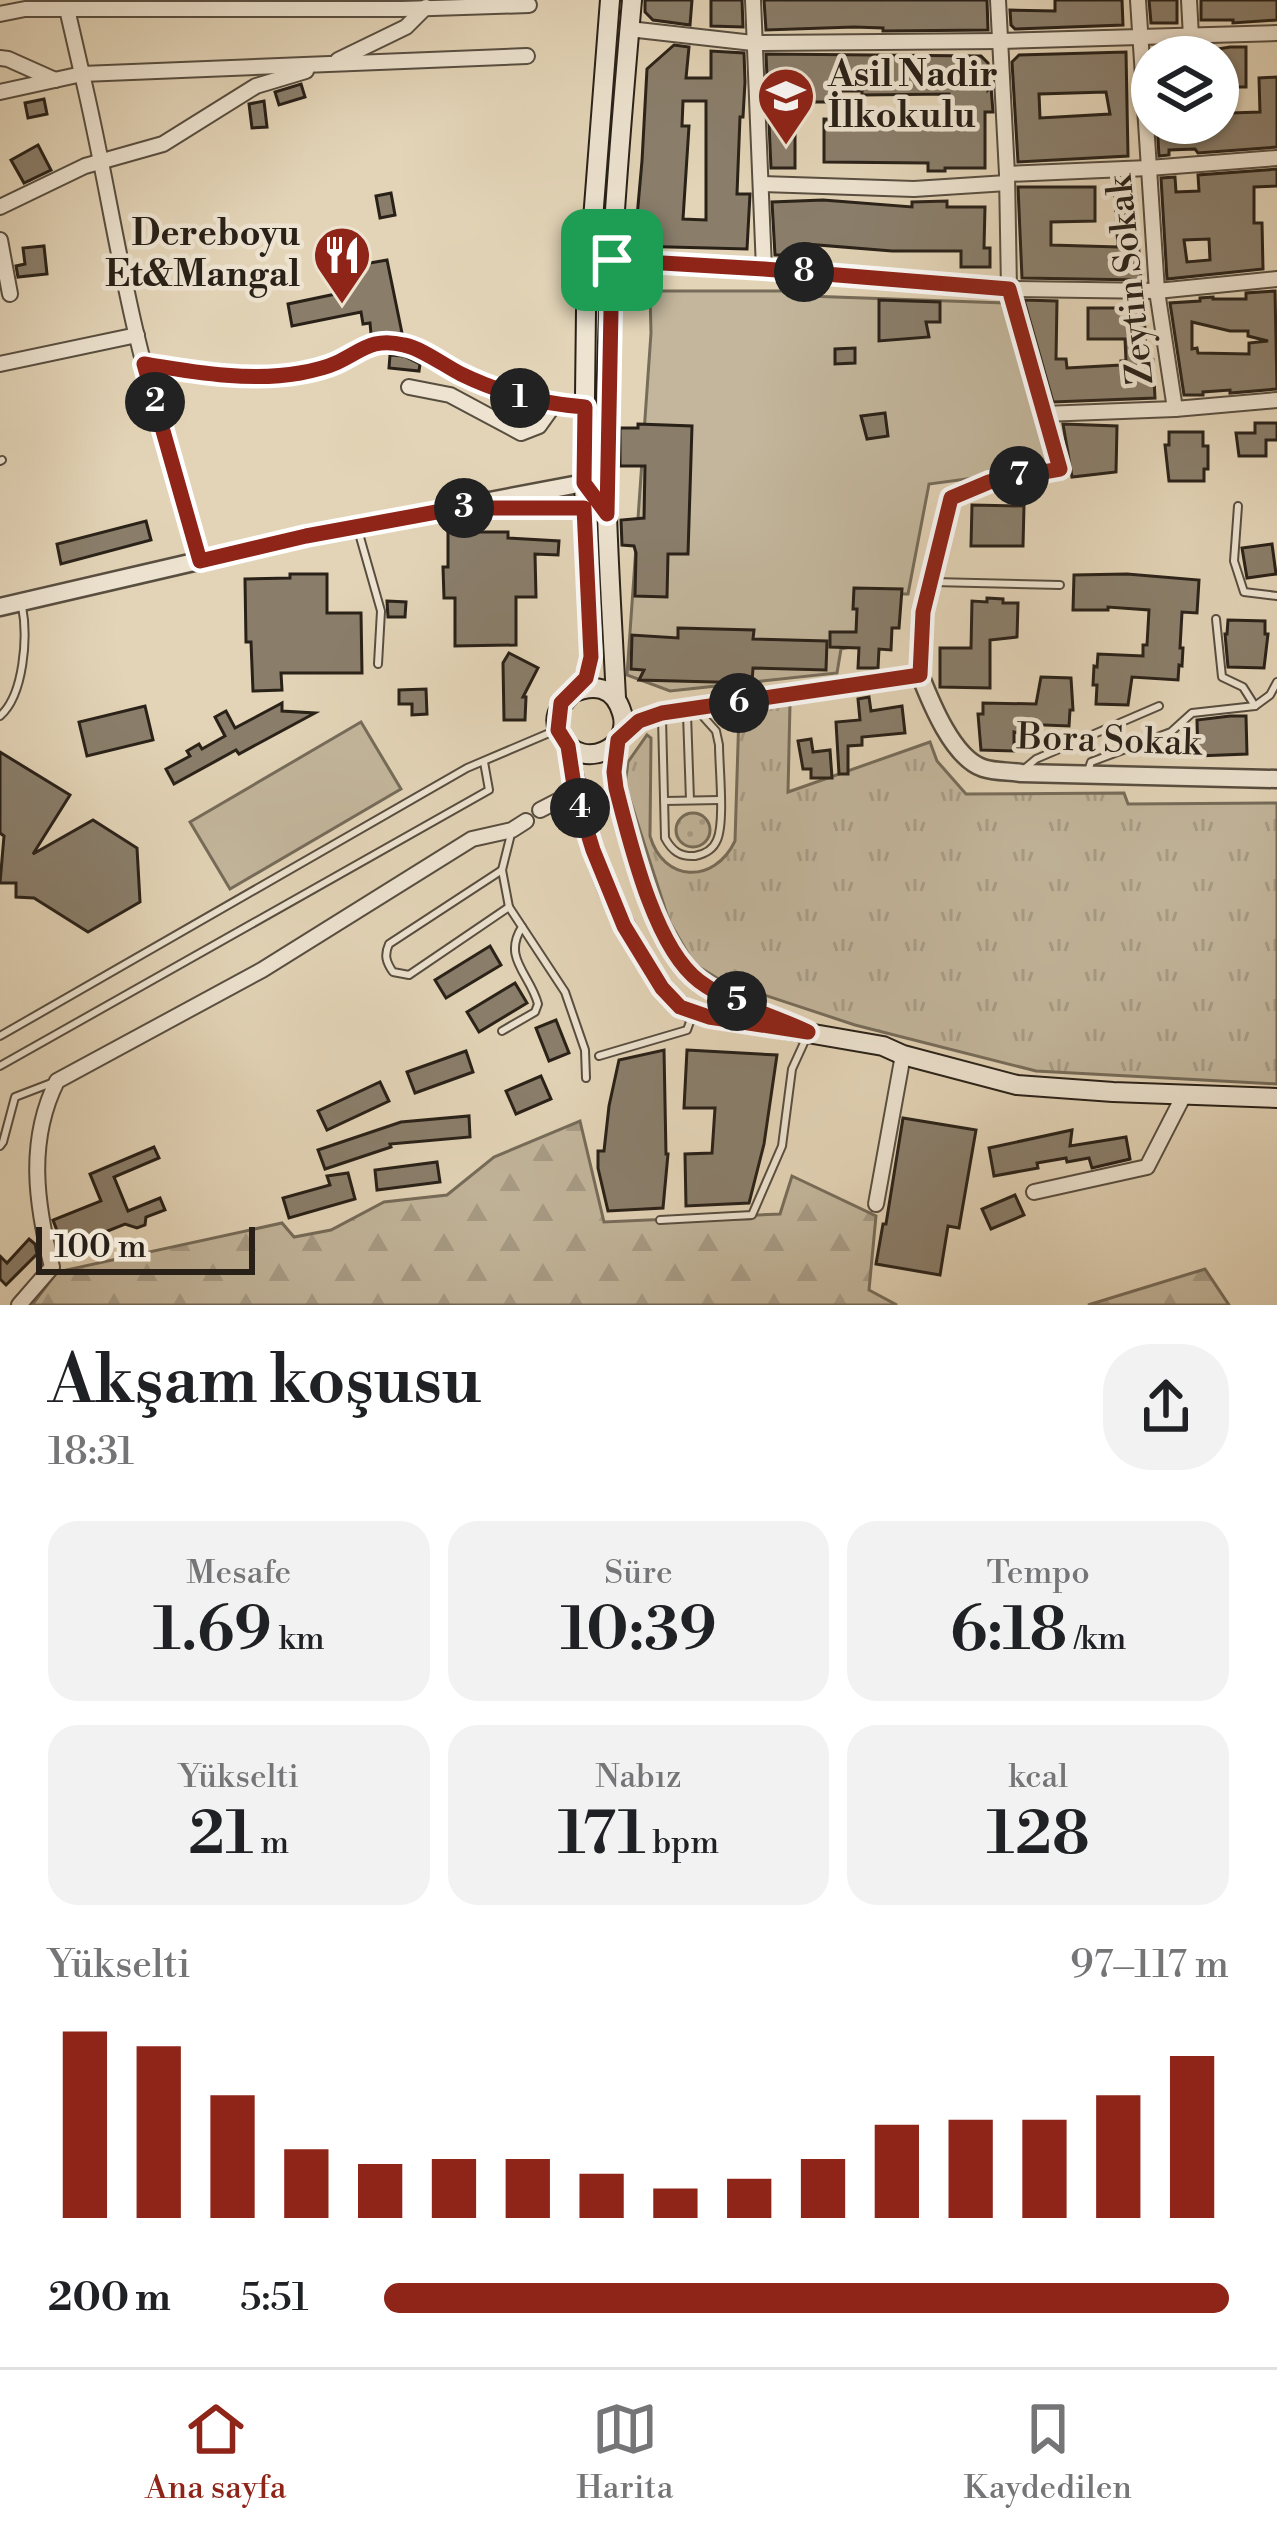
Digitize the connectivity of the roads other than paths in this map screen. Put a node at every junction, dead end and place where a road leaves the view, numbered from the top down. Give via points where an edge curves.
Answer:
1 (610, 0) edge
2 (632, 0) edge
3 (753, 0) edge
4 (998, 0) edge
5 (1138, 0) edge
6 (1189, 0) edge
7 (428, 4) edge
8 (529, 4) dead end
9 (401, 5) edge
10 (67, 9) junction
11 (0, 14) edge
12 (406, 27) junction
13 (629, 29) junction
14 (1277, 33) edge
15 (1140, 36) edge
16 (1191, 36) edge
17 (1212, 36) edge
18 (1131, 39) edge
19 (1000, 41) junction
20 (753, 43) junction
21 (527, 56) dead end
22 (0, 58) edge
23 (326, 64) junction
24 (82, 74) junction
25 (55, 80) junction
26 (0, 92) edge
27 (1147, 144) edge
28 (1277, 158) edge
29 (103, 161) junction
30 (1148, 168) junction
31 (1007, 178) junction
32 (761, 184) junction
33 (0, 207) edge
34 (0, 240) edge
35 (612, 260) junction
36 (764, 269) junction
37 (1277, 279) edge
38 (1009, 289) junction
39 (1157, 291) junction
40 (10, 294) dead end
41 (137, 335) junction
42 (0, 364) edge
43 (144, 364) junction
44 (409, 387) dead end
45 (1277, 400) edge
46 (554, 405) junction
47 (585, 407) junction
48 (1175, 409) junction
49 (1043, 414) junction
50 (584, 483) junction
51 (1238, 506) dead end
52 (458, 508) junction
53 (584, 508) junction
54 (607, 514) junction
55 (357, 527) junction
56 (200, 561) junction
57 (929, 582) junction
58 (1060, 585) dead end
59 (1277, 596) edge
60 (22, 602) junction
61 (0, 607) edge
62 (1216, 619) dead end
63 (378, 664) dead end
64 (920, 675) junction
65 (1277, 682) edge
66 (570, 694) junction
67 (616, 698) junction
68 (1159, 706) dead end
69 (1255, 706) junction
70 (692, 710) junction
71 (662, 713) junction
72 (0, 716) edge
73 (563, 738) junction
74 (618, 740) junction
75 (484, 760) junction
76 (1021, 772) junction
77 (1087, 774) junction
78 (1277, 779) edge
79 (575, 792) junction
80 (690, 800) junction
81 (719, 800) junction
82 (665, 801) junction
83 (540, 810) dead end
84 (519, 826) joint
85 (502, 870) junction
86 (509, 907) junction
87 (522, 927) junction
88 (692, 1013) junction
89 (502, 1031) dead end
90 (808, 1032) junction
91 (0, 1036) edge
92 (902, 1055) junction
93 (599, 1056) dead end
94 (0, 1066) edge
95 (586, 1078) dead end
96 (57, 1082) junction
97 (1185, 1093) junction
98 (1277, 1098) edge
99 (0, 1146) edge
100 (1034, 1192) dead end
101 (876, 1204) dead end
102 (660, 1220) dead end
103 (20, 1305) edge

1 - 47 main road
2 - 13 main road
3 - 20 street
4 - 19 street
5 - 15 street, Zeytin Sokak
6 - 16 street
7 - 8 street
7 - 9 street
7 - 12 street
9 - 10 street
9 - 12 street
10 - 11 street
10 - 24 street
12 - 23 street
13 - 20 street
13 - 35 main road
14 - 17 street
18 - 19 street
19 - 20 street
19 - 31 street
20 - 32 street
21 - 23 street
22 - 25 street
23 - 24 street
23 - 29 street via 256,86 163,144
24 - 25 street
24 - 29 street
25 - 26 street
27 - 30 street, Zeytin Sokak
28 - 30 street
29 - 33 street
29 - 41 street
30 - 31 street
30 - 39 street, Zeytin Sokak
31 - 32 street via 914,189
31 - 38 street
32 - 36 street
34 - 40 street
35 - 36 street
35 - 54 main road
36 - 38 street
37 - 39 street
38 - 39 street
38 - 49 street
39 - 48 street, Zeytin Sokak
41 - 42 street
41 - 43 street
43 - 46 street via 280,376 380,343 408,345 490,387
43 - 56 street
44 - 46 street via 450,395 521,433 539,426
45 - 48 street
46 - 47 street
47 - 50 main road
48 - 49 street
49 - 57 street via 1060,469 951,498
50 - 52 street
50 - 53 main road
50 - 54 main road
51 - 59 lane via 1234,561 1244,592
52 - 53 street
52 - 55 street
53 - 66 main road via 591,657 586,678
54 - 67 main road
55 - 56 street
55 - 63 lane via 381,611
56 - 60 street
57 - 58 lane
57 - 64 street
60 - 61 street
60 - 72 lane via 21,673
62 - 69 lane via 1222,677 1243,687
64 - 70 street
64 - 76 street, Bora Sokak via 963,755 979,767
65 - 69 lane
66 - 67 main road via 601,688
66 - 73 main road via 561,703
67 - 71 street
67 - 74 main road via 624,719
68 - 76 lane
69 - 77 lane via 1192,713 1171,732 1091,762
70 - 71 street
70 - 80 lane
70 - 81 lane via 716,731
71 - 74 street
71 - 82 lane
73 - 74 main road via 584,754 605,752
73 - 75 lane
73 - 79 main road
74 - 90 main road via 616,788 646,889 682,965 722,995
75 - 91 lane
75 - 94 lane via 490,790
76 - 77 street, Bora Sokak
77 - 78 street, Bora Sokak
79 - 83 street
79 - 88 main road via 624,926 662,988
80 - 81 lane
80 - 82 lane
81 - 82 lane via 718,839 691,856 668,845
84 - 85 lane
84 - 96 street via 472,839 262,970
85 - 86 lane
85 - 86 lane via 389,944 388,964 409,975
86 - 87 lane
87 - 89 lane via 514,952 538,1004
87 - 95 lane via 565,992
88 - 90 main road
88 - 93 lane via 687,1030
90 - 92 main road
90 - 102 lane via 792,1069 782,1146 752,1216
92 - 97 main road via 1017,1084
92 - 101 street
96 - 99 lane via 15,1097
96 - 103 street via 35,1160 52,1267
97 - 98 main road
97 - 100 street via 1147,1167

